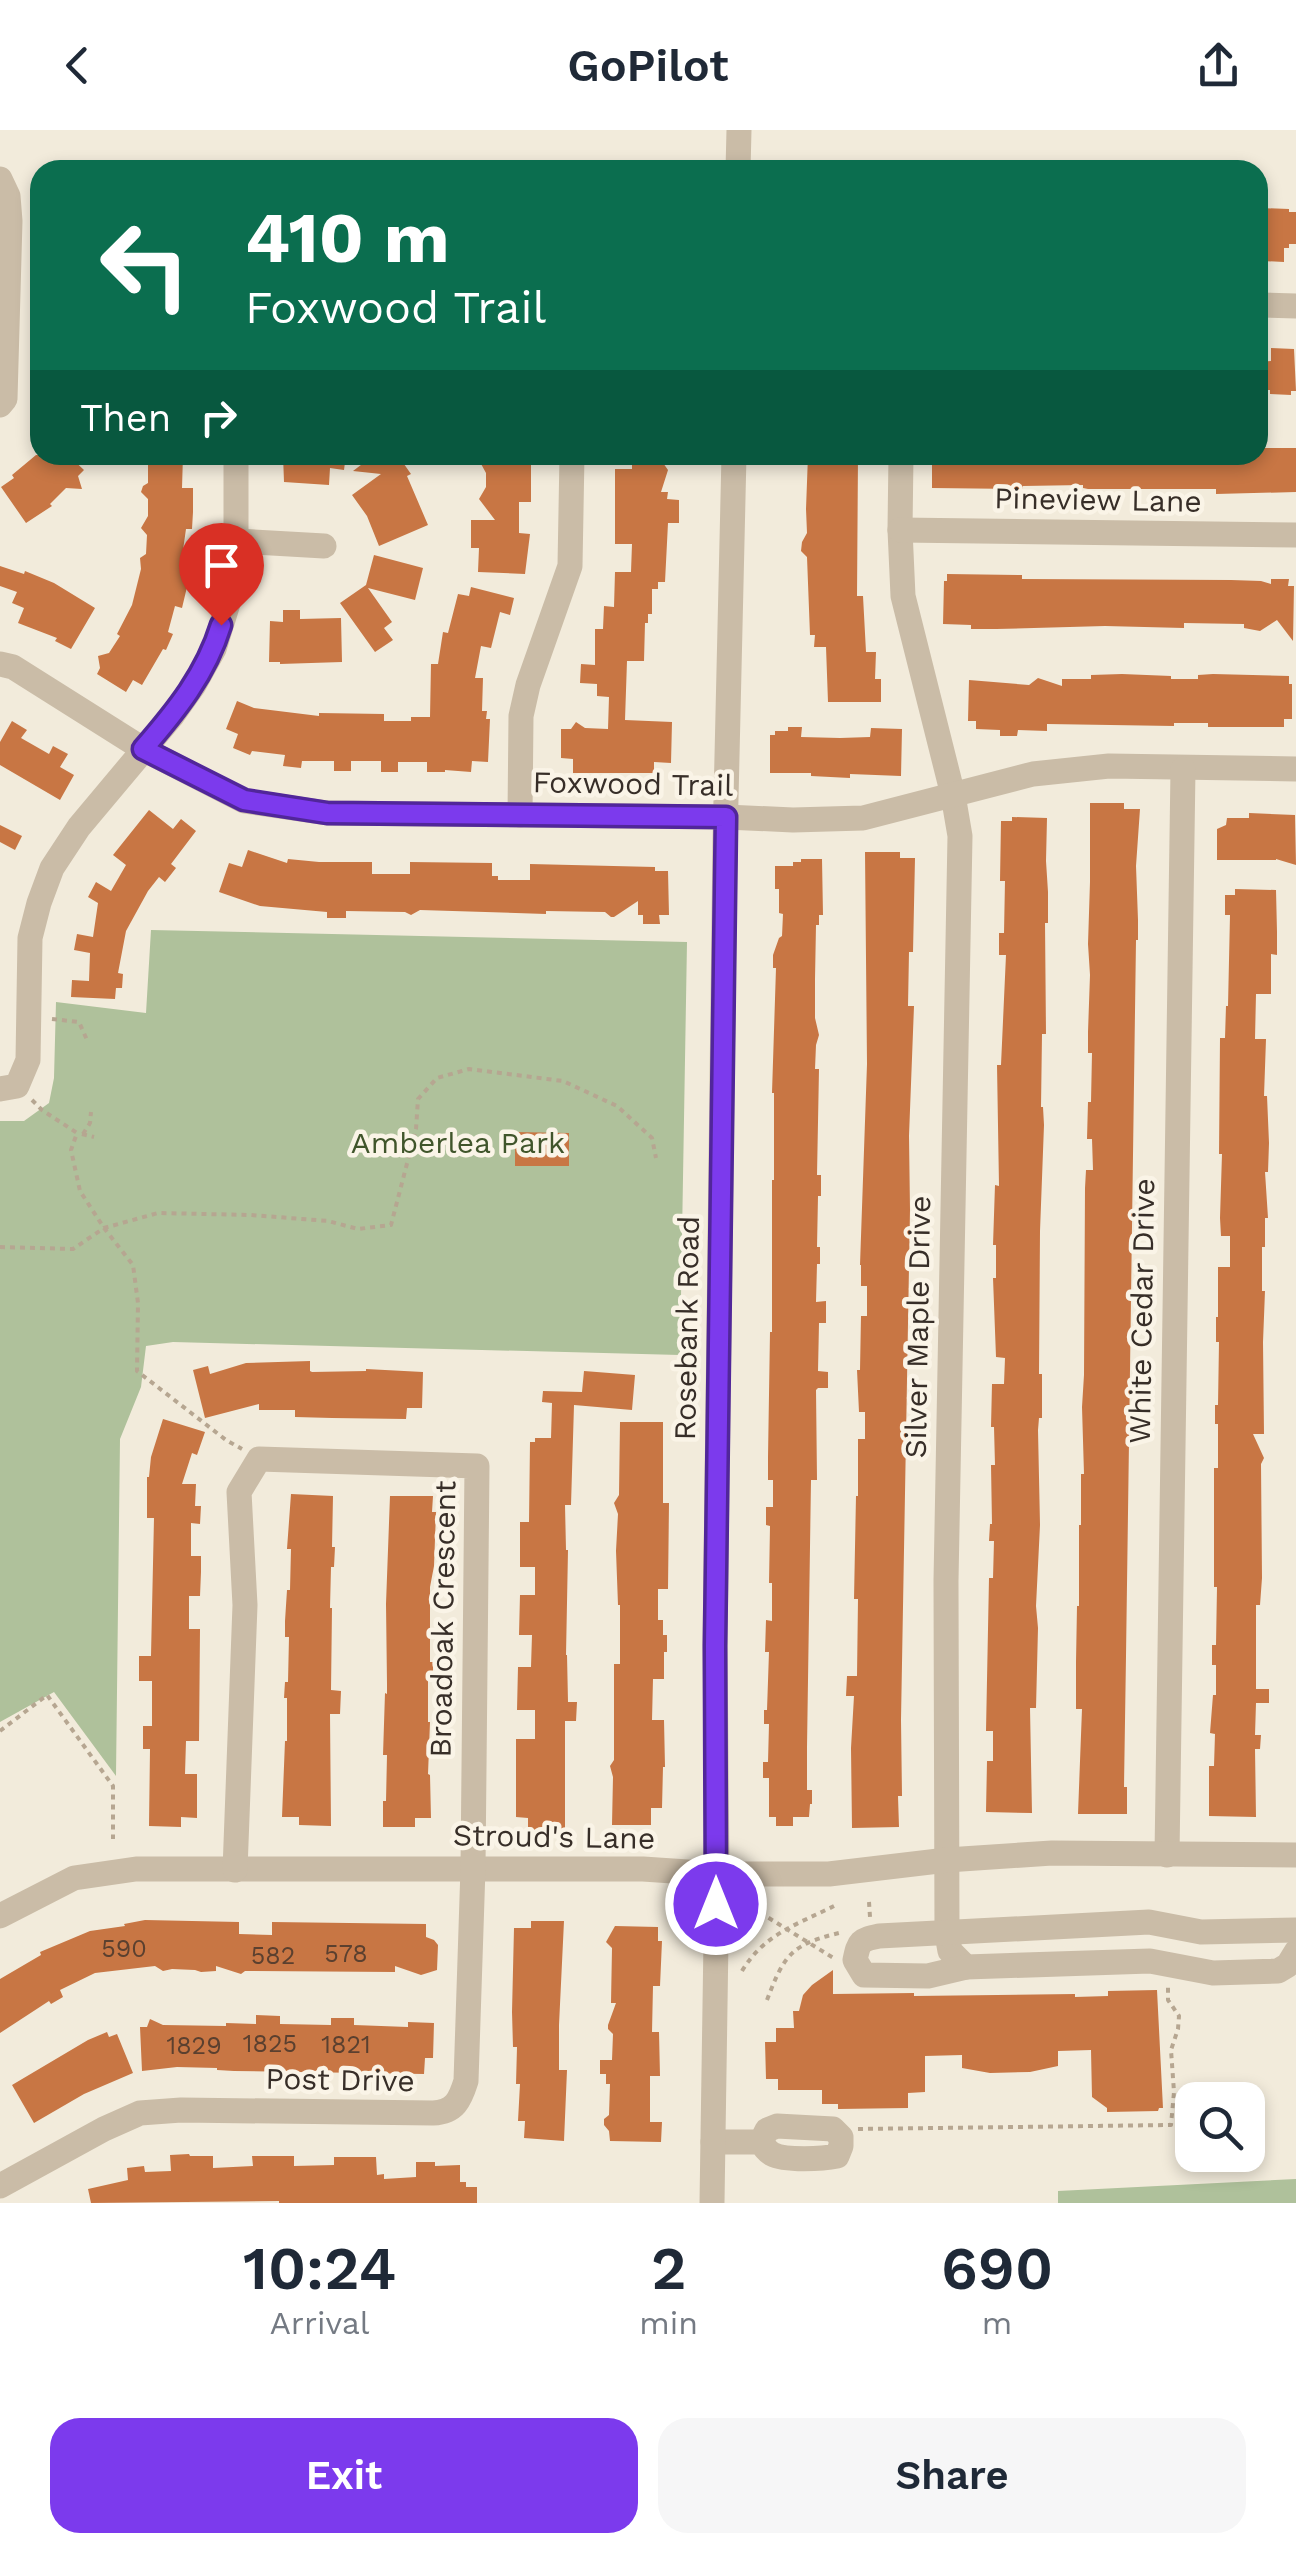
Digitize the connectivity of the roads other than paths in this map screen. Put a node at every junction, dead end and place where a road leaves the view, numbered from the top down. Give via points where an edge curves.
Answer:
1 (739, 130) edge
2 (738, 160) edge
3 (0, 180) edge
4 (1268, 305) edge
5 (1296, 306) edge
6 (0, 405) edge
7 (236, 465) edge
8 (572, 465) edge
9 (734, 465) edge
10 (900, 465) edge
11 (900, 530) junction
12 (1296, 535) edge
13 (236, 541) junction
14 (324, 546) dead end
15 (0, 664) edge
16 (143, 749) junction
17 (1183, 769) junction
18 (1296, 769) edge
19 (953, 795) junction
20 (520, 815) junction
21 (726, 817) junction
22 (8, 1087) edge
23 (1167, 1855) junction
24 (1296, 1855) edge
25 (947, 1860) junction
26 (474, 1868) junction
27 (235, 1870) junction
28 (717, 1874) junction
29 (0, 1916) edge
30 (1296, 1930) edge
31 (947, 1934) junction
32 (1296, 1952) edge
33 (966, 1966) junction
34 (834, 2129) road end
35 (713, 2142) junction
36 (0, 2186) edge
37 (712, 2203) edge

1 - 2 street
3 - 6 street via 10,221
4 - 5 street
7 - 13 street
8 - 20 street via 570,566 521,716
9 - 21 street, Rosebank Road
10 - 11 street, Silver Maple Drive
11 - 12 street, Pineview Lane
11 - 19 street, Silver Maple Drive via 903,596
13 - 14 street
13 - 16 street via 214,650
15 - 16 street, Foxwood Trail
16 - 20 street, Foxwood Trail via 244,800 327,813
16 - 22 street via 52,868 30,938 28,1060
17 - 18 street, Foxwood Trail
17 - 19 street, Foxwood Trail via 1108,766 1033,774
17 - 23 street, White Cedar Drive
19 - 21 street, Foxwood Trail via 863,818
19 - 25 street, Silver Maple Drive via 960,836
20 - 21 street, Foxwood Trail
21 - 28 street, Rosebank Road
23 - 24 street, Stroud's Lane
23 - 25 street, Stroud's Lane via 1052,1852
25 - 28 street, Stroud's Lane via 829,1874
25 - 31 street, Silver Maple Drive
26 - 27 street, Stroud's Lane
26 - 27 street, Broadoak Crescent via 477,1466 259,1459 239,1492 245,1605
26 - 28 street, Stroud's Lane
26 - 36 street, Post Drive via 466,2081 458,2103 444,2113 140,2113
27 - 29 street, Stroud's Lane via 136,1869 74,1878
28 - 35 street, Rosebank Road
30 - 31 street via 1201,1932 1149,1922
31 - 33 street via 950,1951
31 - 33 street via 863,1940 854,1960 864,1975 928,1976
32 - 33 street via 1278,1971 1213,1974 1150,1961
34 - 35 street via 842,2146 838,2156 824,2158 777,2156 760,2142
35 - 37 street, Rosebank Road

